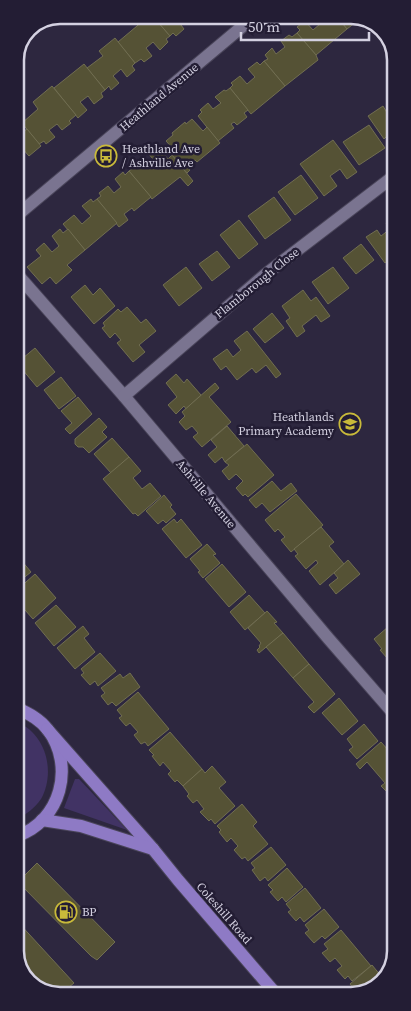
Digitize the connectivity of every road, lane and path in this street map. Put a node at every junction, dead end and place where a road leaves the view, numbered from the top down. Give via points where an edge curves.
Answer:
1 (245, 24) edge
2 (387, 181) edge
3 (24, 209) edge
4 (24, 282) edge
5 (124, 396) junction
6 (387, 706) edge
7 (24, 711) edge
8 (48, 729) junction
9 (42, 820) junction
10 (24, 832) edge
11 (153, 849) junction
12 (270, 987) edge

1 - 3 street, Heathland Avenue
2 - 5 street, Flamborough Close via 266,274
4 - 5 street, Ashville Avenue
5 - 6 street, Ashville Avenue
7 - 8 main road
8 - 9 main road via 62,759 63,776 53,807
8 - 11 main road, Coleshill Road
9 - 10 main road
9 - 11 main road via 80,826
11 - 12 main road, Coleshill Road

